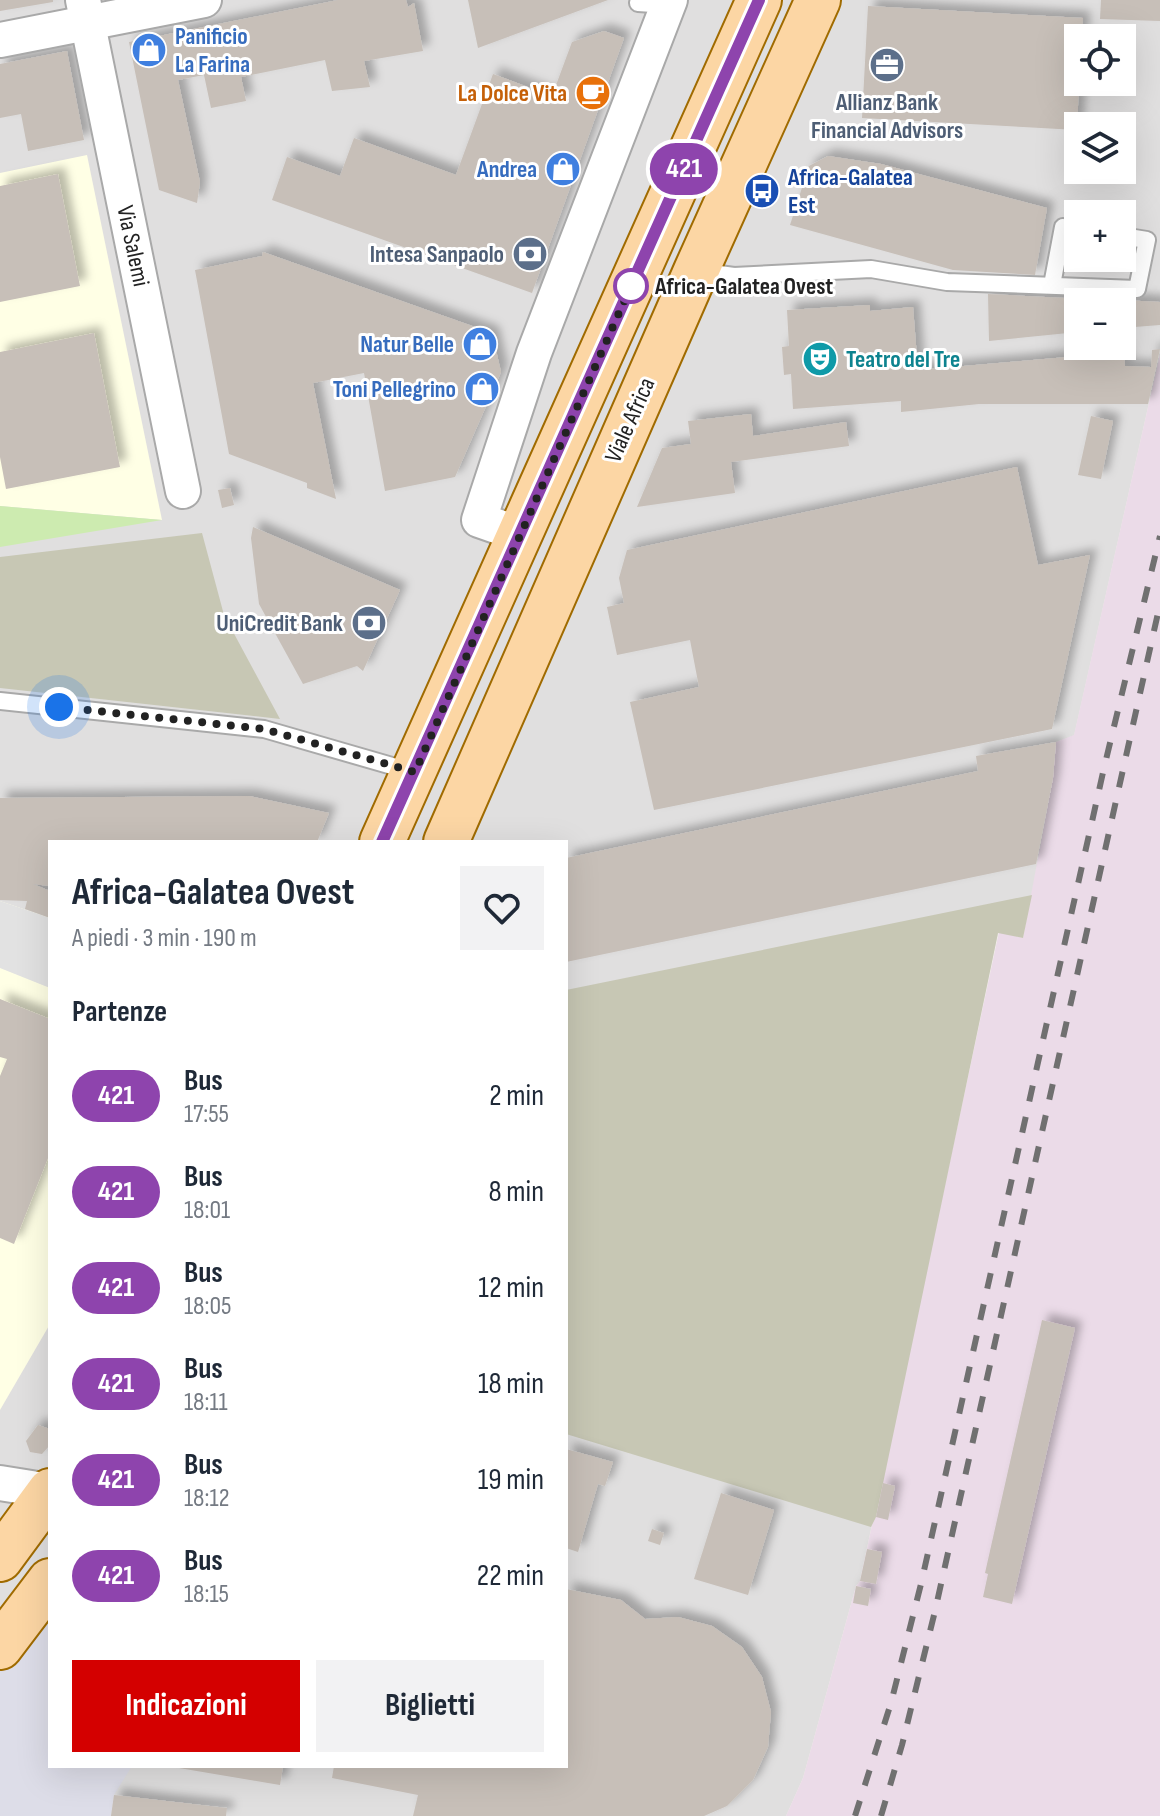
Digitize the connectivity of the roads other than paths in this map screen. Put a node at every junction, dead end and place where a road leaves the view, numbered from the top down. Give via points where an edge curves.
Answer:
1 (204, 0) edge
2 (759, 0) edge
3 (818, 0) edge
4 (659, 3) edge
5 (85, 11) edge
6 (0, 40) edge
7 (1064, 227) edge
8 (1136, 238) edge
9 (696, 271) junction
10 (1052, 285) junction
11 (183, 491) dead end
12 (519, 534) junction
13 (0, 701) edge
14 (415, 772) junction
15 (383, 840) edge
16 (447, 840) edge
17 (0, 1483) edge
18 (48, 1491) edge
19 (48, 1494) edge
20 (0, 1559) edge
21 (48, 1584) edge
22 (0, 1647) edge

1 - 5 street
2 - 12 main road
3 - 9 main road, Viale Africa
4 - 12 street via 479,520
5 - 6 street
5 - 11 street, Via Salemi
7 - 10 lane
8 - 10 lane via 1147,240 1137,289
9 - 10 lane via 734,276 871,269 947,282
9 - 16 main road, Viale Africa
12 - 14 main road
13 - 14 lane via 264,729
14 - 15 main road
17 - 18 street
19 - 20 main road
21 - 22 main road

